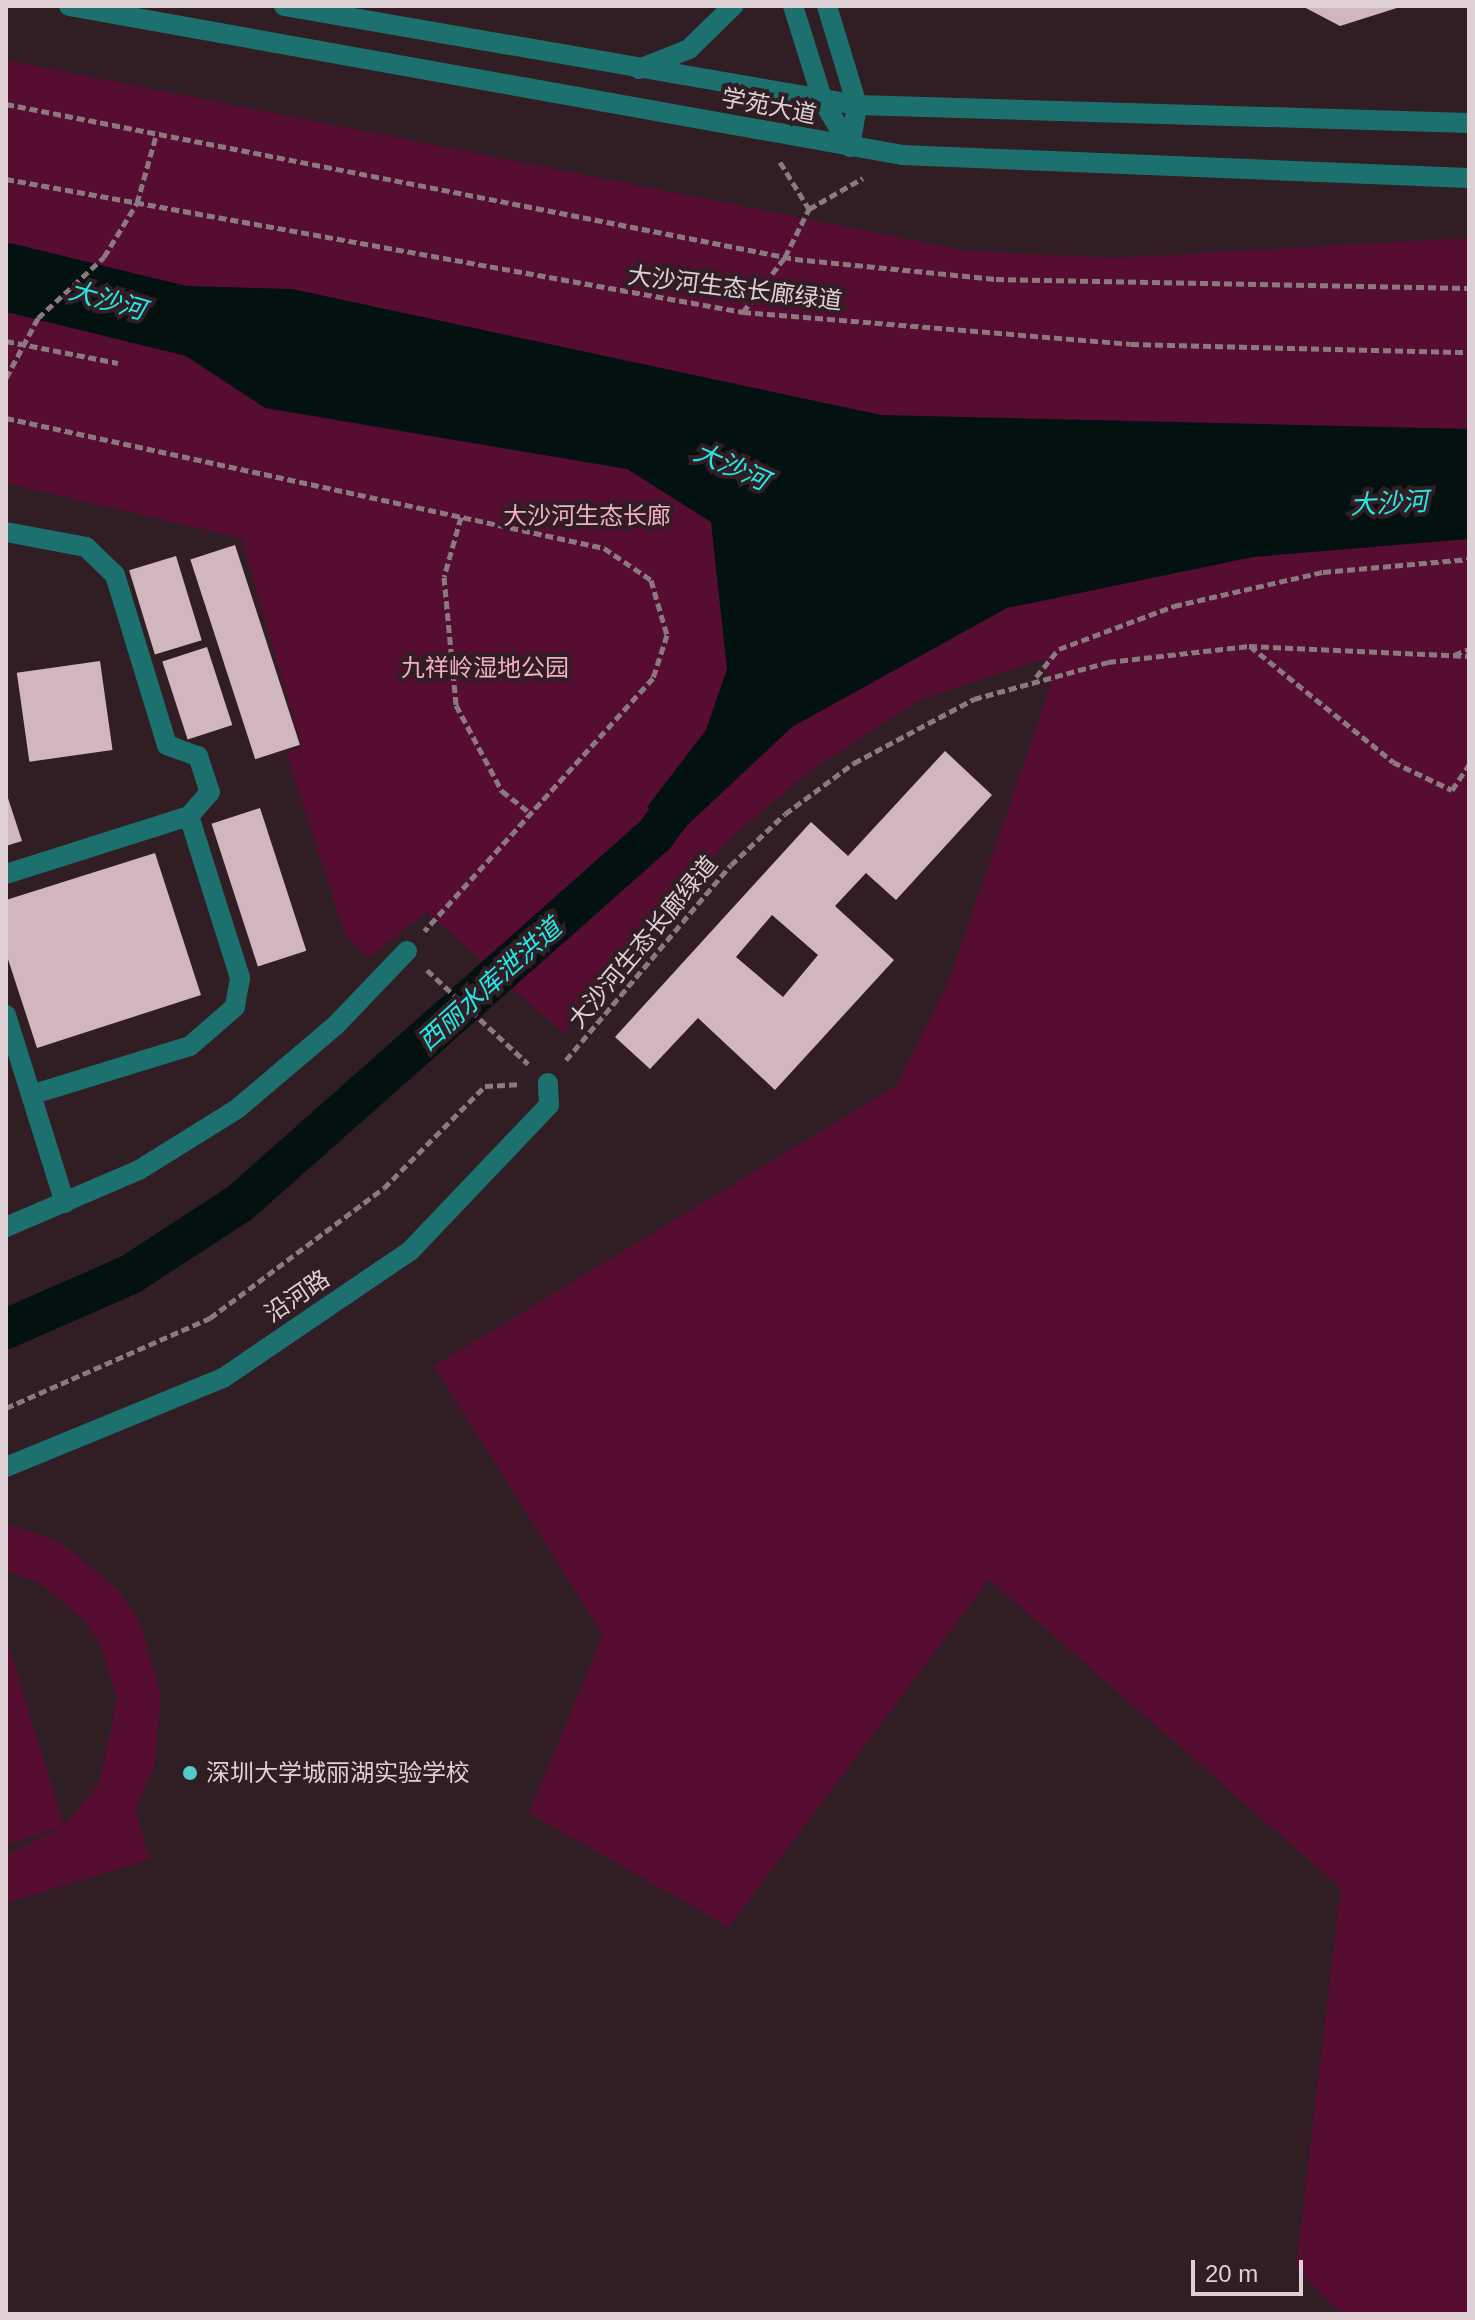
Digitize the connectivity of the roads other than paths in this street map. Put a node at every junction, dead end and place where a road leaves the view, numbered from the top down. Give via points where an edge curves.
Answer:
1 (69, 6) edge
2 (284, 6) edge
3 (733, 6) edge
4 (793, 6) edge
5 (827, 6) edge
6 (636, 70) junction
7 (823, 101) junction
8 (857, 105) junction
9 (1469, 123) edge
10 (850, 147) junction
11 (1469, 178) edge
12 (6, 532) edge
13 (189, 816) junction
14 (6, 874) edge
15 (412, 956) road end
16 (6, 1015) edge
17 (548, 1083) road end
18 (31, 1095) junction
19 (65, 1203) junction
20 (6, 1227) edge
21 (6, 1467) edge

1 - 10 street, 学苑大道
2 - 6 street, 学苑大道
3 - 6 street via 689,49
4 - 7 street
5 - 8 street
6 - 7 street, 学苑大道
7 - 8 street, 学苑大道
7 - 10 street
8 - 9 street, 学苑大道
8 - 10 street
10 - 11 street, 学苑大道 via 902,155
12 - 13 street via 86,547 115,575 167,745 198,756 210,792
13 - 14 street
13 - 18 street via 240,978 235,1007 190,1046
15 - 19 street via 237,1109 139,1170
16 - 18 street
17 - 21 street, 沿河路 via 549,1105 411,1250 223,1378
18 - 19 street
19 - 20 street

